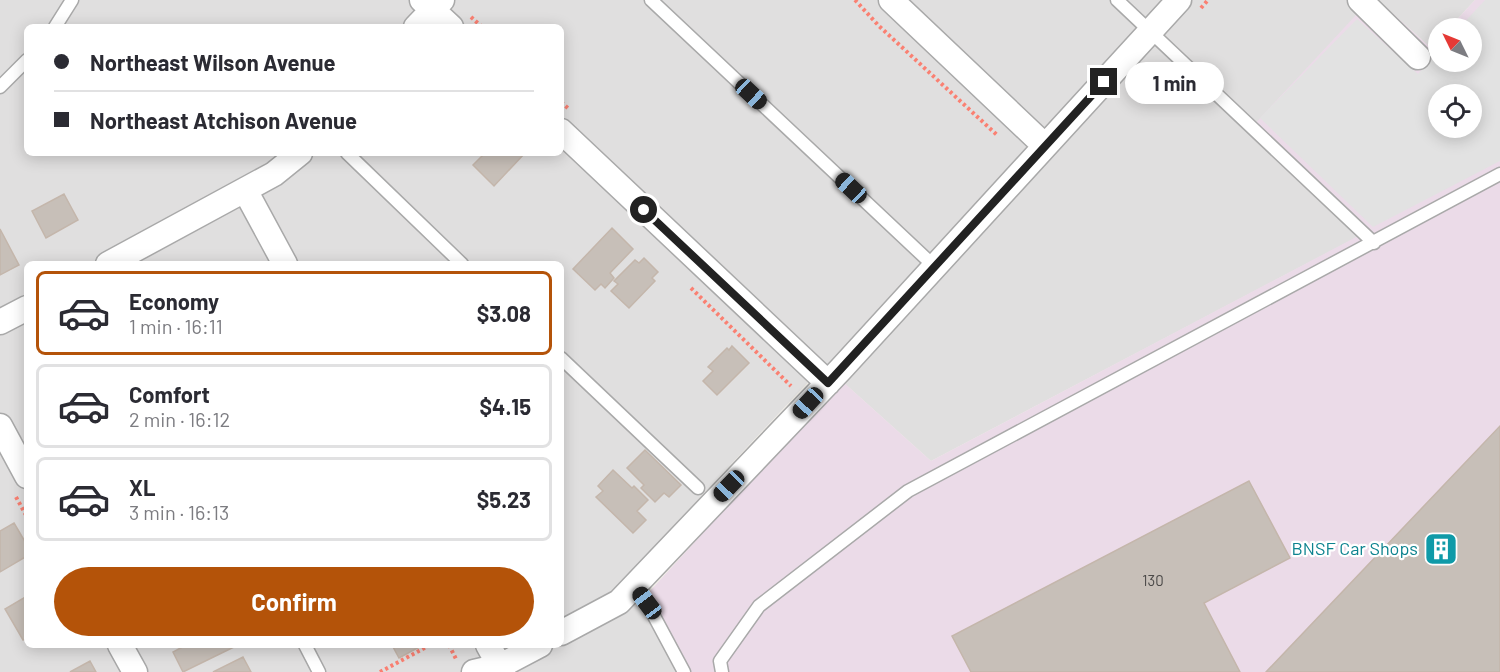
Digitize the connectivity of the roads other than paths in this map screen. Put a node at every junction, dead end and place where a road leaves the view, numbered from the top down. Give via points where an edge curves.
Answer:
1 (72, 0) edge
2 (651, 0) edge
3 (891, 0) edge
4 (1117, 0) edge
5 (1179, 0) edge
6 (1360, 0) edge
7 (428, 9) edge
8 (57, 24) edge
9 (447, 24) edge
10 (1150, 32) junction
11 (1418, 57) dead end
12 (24, 63) edge
13 (0, 87) edge
14 (564, 134) edge
15 (1045, 146) junction
16 (296, 156) edge
17 (351, 156) edge
18 (1500, 174) edge
19 (245, 190) junction
20 (1374, 243) junction
21 (114, 261) edge
22 (283, 261) edge
23 (459, 261) edge
24 (935, 267) junction
25 (24, 310) edge
26 (0, 322) edge
27 (564, 361) edge
28 (828, 383) junction
29 (0, 426) edge
30 (24, 470) edge
31 (698, 488) dead end
32 (634, 586) junction
33 (564, 631) edge
34 (122, 648) edge
35 (307, 648) edge
36 (490, 648) edge
37 (535, 648) edge
38 (502, 669) edge
39 (135, 672) edge
40 (319, 672) edge
41 (474, 672) edge
42 (684, 672) edge
43 (722, 672) edge

1 - 8 lane
2 - 24 lane
3 - 15 street
4 - 10 lane
5 - 10 street
6 - 11 street
7 - 9 street
10 - 15 street
10 - 20 lane
12 - 13 lane
14 - 28 street
15 - 24 street
16 - 19 street
17 - 23 lane
18 - 20 lane
19 - 21 street
19 - 22 street
20 - 43 lane via 908,491 759,606 720,661
24 - 28 street
25 - 26 street
27 - 31 lane
28 - 32 street
29 - 30 street
32 - 33 street via 619,602
32 - 42 lane
34 - 39 street
35 - 40 lane
36 - 38 street
37 - 38 street
38 - 41 street

